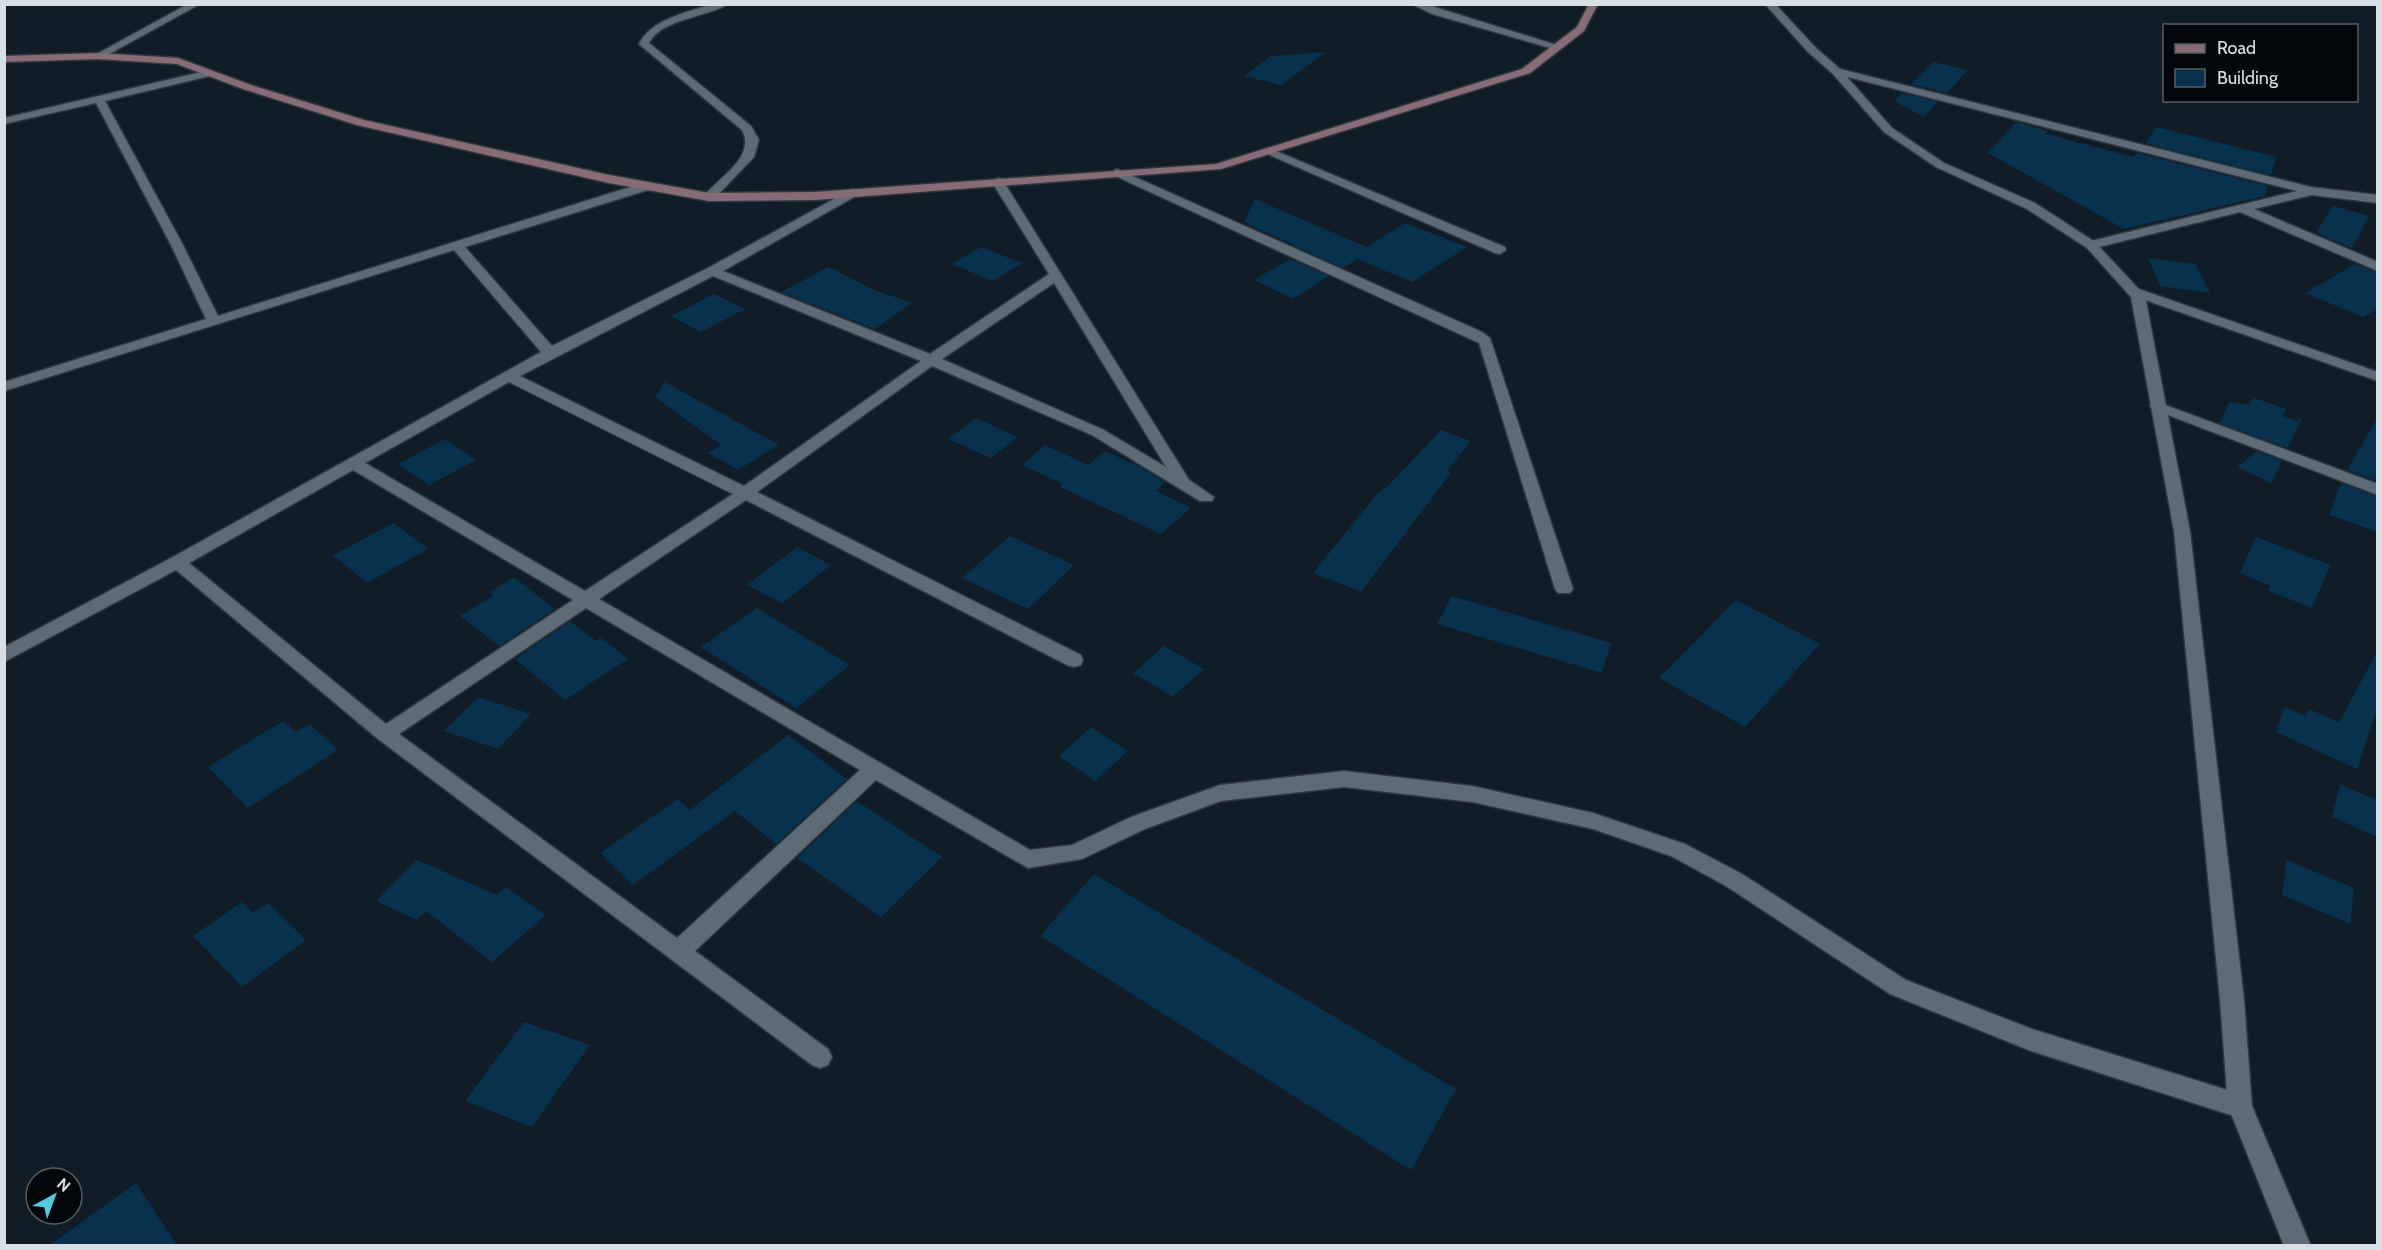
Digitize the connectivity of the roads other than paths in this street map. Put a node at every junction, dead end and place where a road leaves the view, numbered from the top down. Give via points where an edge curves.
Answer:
1 (196, 4) edge
2 (724, 4) edge
3 (1416, 4) edge
4 (1593, 4) edge
5 (1769, 4) edge
6 (1558, 47) junction
7 (98, 56) junction
8 (4, 59) edge
9 (1836, 71) junction
10 (210, 73) junction
11 (99, 99) junction
12 (4, 121) edge
13 (1269, 151) junction
14 (1118, 173) junction
15 (998, 183) junction
16 (647, 186) junction
17 (2311, 191) junction
18 (852, 194) junction
19 (710, 198) junction
20 (2378, 199) edge
21 (2241, 208) junction
22 (2091, 245) junction
23 (456, 246) junction
24 (1500, 250) dead end
25 (2378, 267) edge
26 (713, 271) junction
27 (1055, 276) junction
28 (2133, 291) junction
29 (214, 322) junction
30 (550, 353) junction
31 (931, 360) junction
32 (510, 377) junction
33 (2378, 377) edge
34 (4, 387) edge
35 (2157, 406) junction
36 (354, 463) junction
37 (1184, 483) junction
38 (2378, 490) edge
39 (745, 493) junction
40 (1206, 497) dead end
41 (177, 562) junction
42 (1564, 589) dead end
43 (585, 601) junction
44 (4, 655) edge
45 (1074, 660) dead end
46 (385, 734) junction
47 (874, 770) junction
48 (678, 951) junction
49 (820, 1057) dead end
50 (2240, 1106) junction
51 (2298, 1245) edge

1 - 7 street
2 - 19 street via 669,23 649,34 644,45 747,128 753,140 750,155
3 - 6 street
4 - 6 main road via 1581,29
5 - 9 street
6 - 13 main road via 1526,71
7 - 8 main road
7 - 10 main road via 178,61
9 - 17 street
9 - 22 street via 1888,130 1940,165 2031,206
10 - 11 street
10 - 16 main road via 361,123
11 - 12 street
11 - 29 street
13 - 14 main road via 1217,167
13 - 24 street
14 - 15 main road
14 - 42 street via 1485,341
15 - 18 main road
15 - 27 street
16 - 19 main road
16 - 23 street
17 - 20 street
17 - 21 street
18 - 19 main road
18 - 26 street
21 - 22 street
21 - 25 street
22 - 28 street
23 - 29 street
23 - 30 street
26 - 30 street
26 - 31 street
27 - 31 street
27 - 37 street
28 - 33 street
28 - 35 street via 2138,296
29 - 34 street
30 - 32 street
31 - 37 street via 1097,432
31 - 39 street
32 - 36 street
32 - 39 street
35 - 38 street
35 - 50 street via 2182,531
36 - 41 street
36 - 43 street
37 - 40 street
39 - 43 street
39 - 45 street
41 - 44 street
41 - 46 street
43 - 46 street
43 - 47 street
46 - 48 street
47 - 48 street
47 - 50 street via 1028,859 1075,853 1138,823 1220,793 1344,779 1472,794 1593,821 1678,850 1725,875 1898,987 2031,1040
48 - 49 street
50 - 51 street

